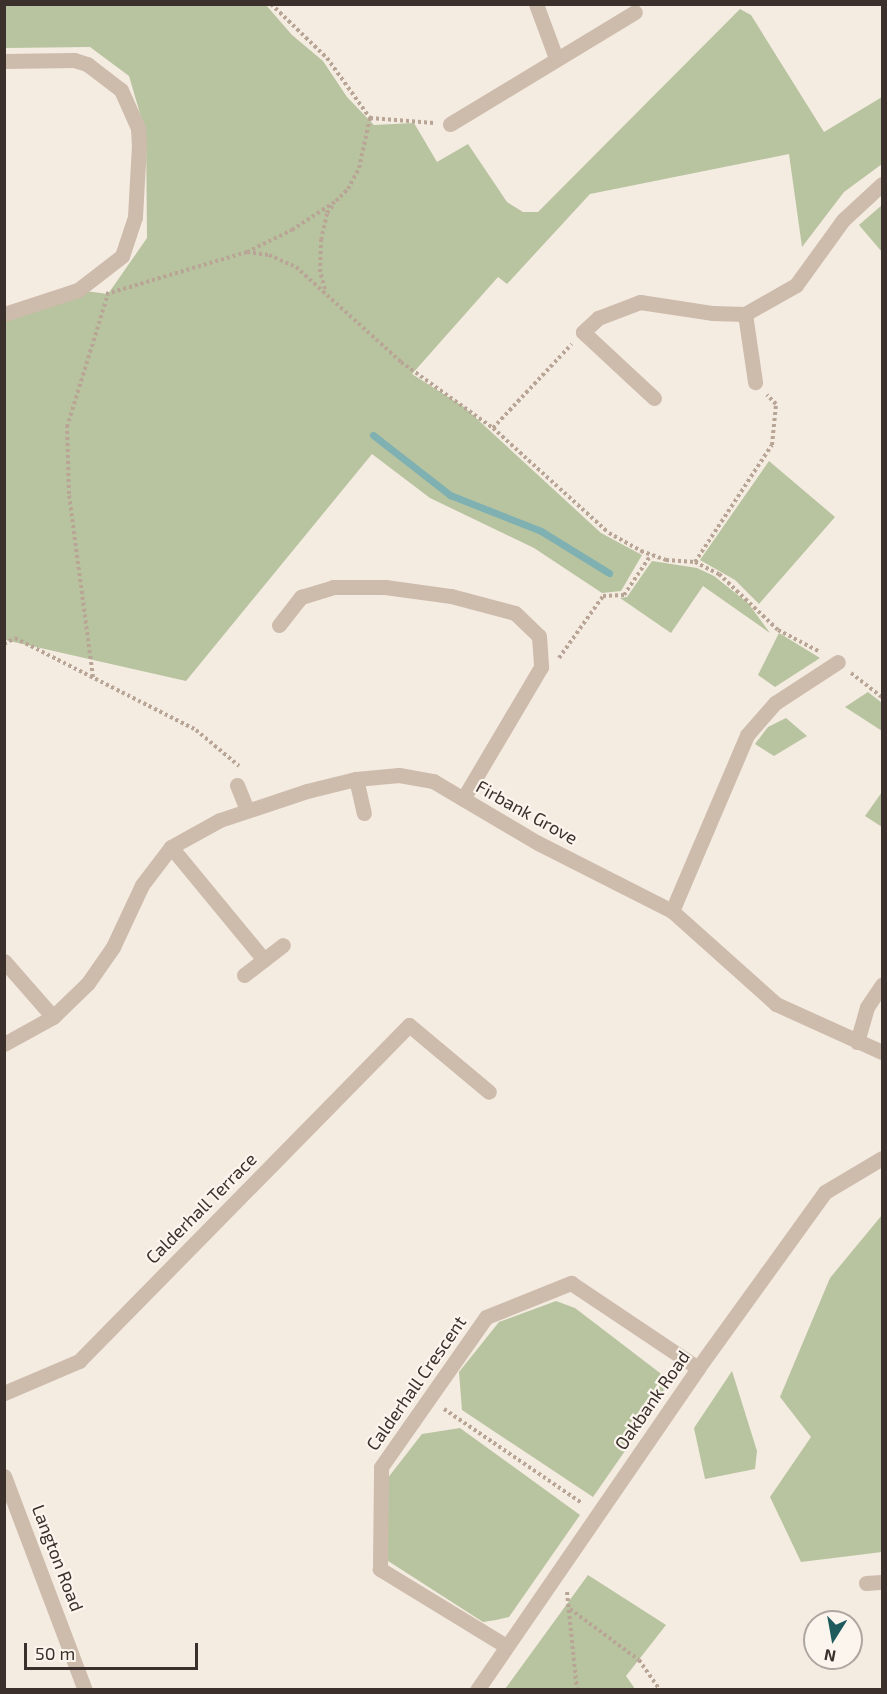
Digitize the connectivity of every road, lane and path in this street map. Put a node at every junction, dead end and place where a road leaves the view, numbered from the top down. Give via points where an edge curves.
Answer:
1 (271, 4) edge
2 (536, 4) edge
3 (635, 12) dead end
4 (556, 58) junction
5 (4, 61) edge
6 (370, 118) junction
7 (450, 124) joint
8 (882, 184) edge
9 (336, 201) junction
10 (247, 252) junction
11 (78, 290) junction
12 (326, 292) junction
13 (108, 294) junction
14 (4, 314) edge
15 (744, 314) junction
16 (583, 332) junction
17 (755, 382) joint
18 (654, 398) dead end
19 (493, 428) junction
20 (651, 555) junction
21 (695, 562) junction
22 (279, 625) dead end
23 (4, 644) edge
24 (540, 658) junction
25 (838, 662) junction
26 (93, 677) junction
27 (882, 697) edge
28 (246, 772) dead end
29 (356, 779) junction
30 (237, 785) dead end
31 (463, 799) junction
32 (247, 810) junction
33 (364, 813) dead end
34 (171, 847) junction
35 (672, 910) junction
36 (283, 945) dead end
37 (264, 960) junction
38 (4, 961) edge
39 (244, 975) dead end
40 (882, 984) edge
41 (53, 1017) junction
42 (857, 1042) junction
43 (4, 1044) edge
44 (882, 1052) edge
45 (489, 1092) dead end
46 (882, 1158) edge
47 (698, 1368) junction
48 (4, 1393) edge
49 (429, 1399) junction
50 (4, 1476) edge
51 (598, 1513) junction
52 (564, 1563) junction
53 (882, 1582) edge
54 (866, 1583) dead end
55 (569, 1609) junction
56 (506, 1646) junction
57 (85, 1689) edge
58 (477, 1689) edge
59 (577, 1689) edge
60 (660, 1689) edge

1 - 6 path via 327,58
2 - 4 street
3 - 4 street
4 - 7 street
5 - 11 street via 74,60 87,64 121,90 138,128 139,181 128,245 122,256
6 - 7 path
6 - 9 path via 359,168
8 - 15 street via 843,220 796,285
9 - 10 path via 292,230
9 - 12 path via 327,213 321,240 320,272
10 - 12 path via 268,255 296,267
10 - 13 path
11 - 13 path
11 - 14 street
12 - 19 path via 401,362
13 - 26 path via 67,427 69,494
15 - 16 street via 640,302 598,318
15 - 17 street
16 - 18 street
16 - 19 path
17 - 21 path via 776,404 772,445
19 - 20 path via 609,534
20 - 21 path
20 - 24 path via 624,595 603,596 560,658
21 - 25 path via 741,592 778,630
22 - 24 street via 302,597 333,587 385,587 451,596 515,613 539,636
23 - 26 path via 15,638
24 - 31 street via 541,667
25 - 27 path
25 - 35 street via 774,703 747,735
26 - 28 path via 196,730
29 - 31 street, Firbank Grove via 399,775 433,781
29 - 32 street, Firbank Grove
29 - 33 street
30 - 32 street
31 - 35 street, Firbank Grove via 538,843
32 - 34 street, Firbank Grove
34 - 37 street
34 - 41 street via 142,885 113,946 88,984
35 - 42 street, Firbank Grove via 776,1004
36 - 37 street
37 - 39 street
38 - 41 street
40 - 42 street via 867,1006
41 - 43 street
42 - 44 street, Firbank Grove
45 - 48 street, Calderhall Terrace via 409,1025 79,1361
46 - 47 street, Oakbank Road via 825,1192
47 - 49 street, Calderhall Crescent via 571,1283 486,1317
47 - 51 street, Oakbank Road
49 - 51 path
49 - 56 street, Calderhall Crescent via 381,1467 380,1569
50 - 57 street, Langton Road
51 - 52 street, Oakbank Road
52 - 55 path
52 - 56 street, Oakbank Road
53 - 54 street
55 - 59 path
55 - 60 path via 639,1660
56 - 58 street, Oakbank Road

